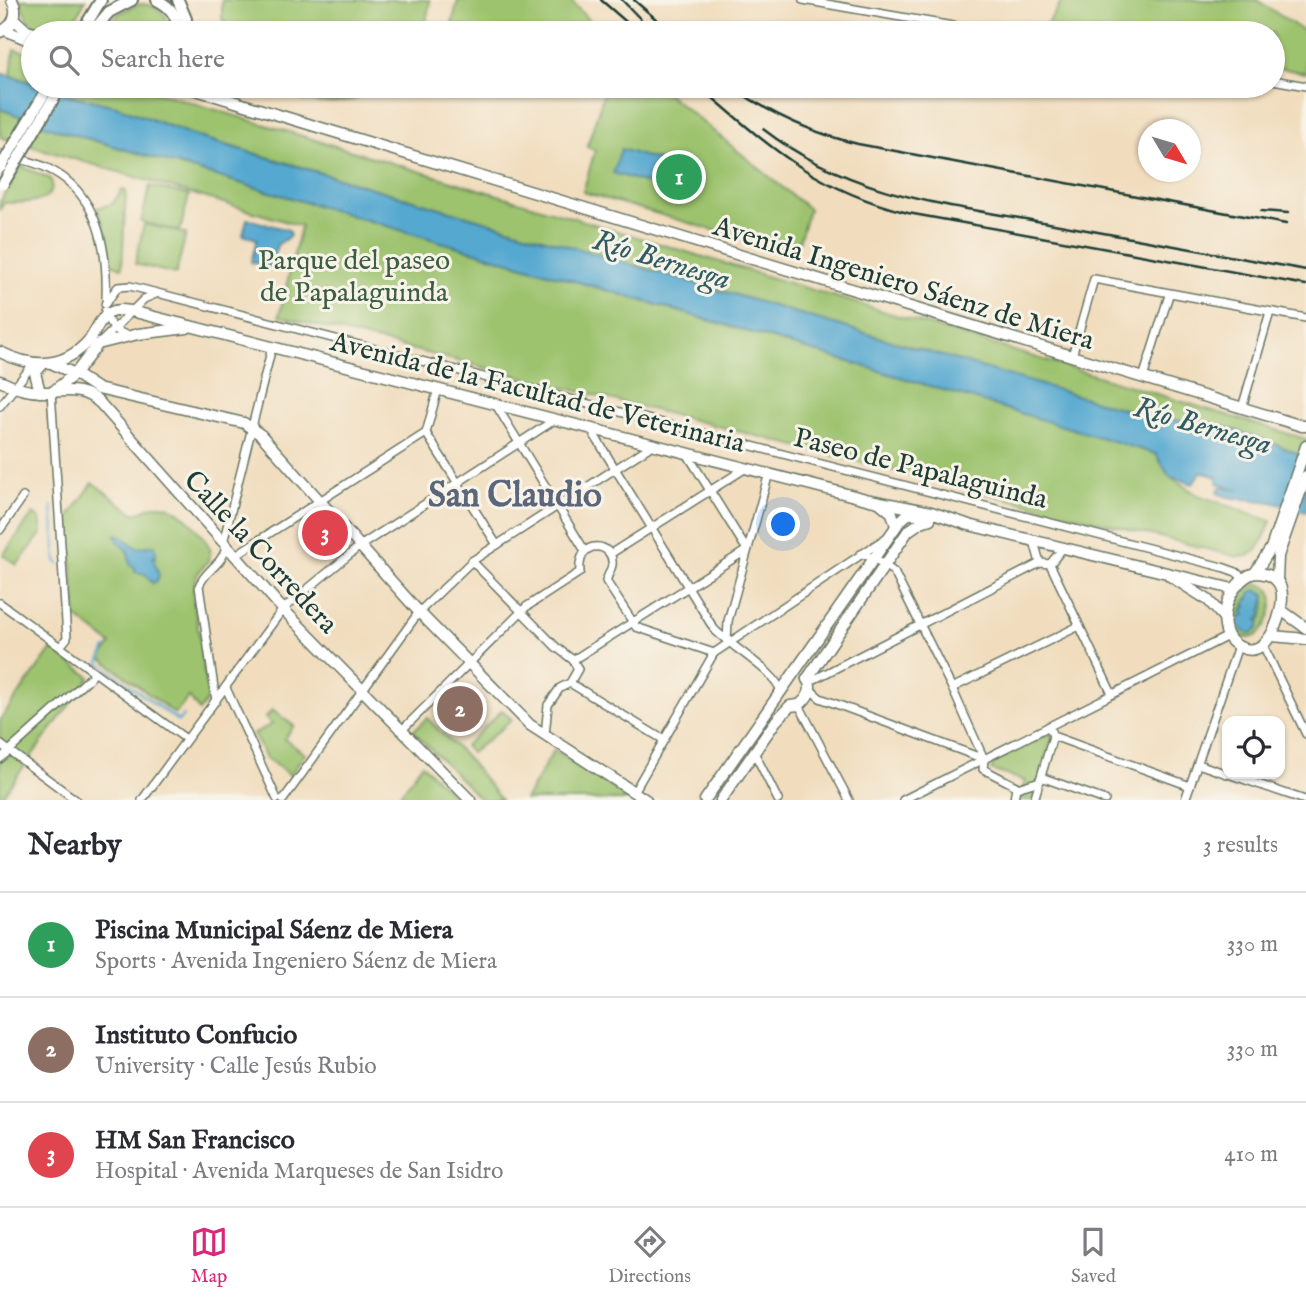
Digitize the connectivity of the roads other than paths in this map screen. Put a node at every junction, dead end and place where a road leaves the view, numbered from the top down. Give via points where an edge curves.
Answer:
1 (12, 0) edge
2 (92, 0) edge
3 (101, 0) edge
4 (111, 0) edge
5 (132, 0) edge
6 (157, 0) edge
7 (178, 0) edge
8 (803, 0) edge
9 (14, 19) junction
10 (89, 21) edge
11 (92, 21) edge
12 (95, 21) edge
13 (98, 21) edge
14 (177, 21) edge
15 (186, 21) edge
16 (924, 21) edge
17 (21, 25) edge
18 (2, 31) edge
19 (21, 38) edge
20 (1285, 82) edge
21 (1306, 86) edge
22 (42, 98) edge
23 (54, 98) edge
24 (221, 98) edge
25 (0, 154) edge
26 (0, 168) edge
27 (1, 187) edge
28 (160, 294) junction
29 (1169, 295) junction
30 (106, 309) junction
31 (131, 311) junction
32 (1270, 312) junction
33 (1306, 318) edge
34 (194, 327) junction
35 (114, 328) junction
36 (130, 336) junction
37 (98, 344) junction
38 (272, 347) junction
39 (0, 352) edge
40 (1072, 356) junction
41 (43, 363) junction
42 (79, 376) junction
43 (1143, 378) junction
44 (0, 382) edge
45 (14, 388) junction
46 (438, 389) junction
47 (49, 391) junction
48 (107, 392) junction
49 (3, 402) edge
50 (100, 402) junction
51 (496, 404) junction
52 (1242, 408) junction
53 (556, 419) junction
54 (251, 428) junction
55 (589, 428) junction
56 (1305, 428) edge
57 (426, 433) junction
58 (520, 443) junction
59 (653, 444) junction
60 (1306, 447) edge
61 (686, 452) junction
62 (747, 468) junction
63 (615, 470) junction
64 (769, 473) junction
65 (1306, 476) edge
66 (458, 483) junction
67 (709, 491) junction
68 (23, 497) dead end
69 (320, 501) junction
70 (875, 501) junction
71 (899, 504) junction
72 (558, 506) junction
73 (908, 514) junction
74 (1287, 515) junction
75 (945, 517) junction
76 (930, 519) junction
77 (969, 525) junction
78 (651, 528) junction
79 (0, 530) edge
80 (893, 531) junction
81 (908, 531) junction
82 (1034, 541) junction
83 (497, 545) junction
84 (360, 546) junction
85 (1063, 548) junction
86 (228, 549) junction
87 (747, 550) junction
88 (585, 551) junction
89 (610, 554) junction
90 (861, 554) junction
91 (874, 558) junction
92 (472, 561) junction
93 (1040, 562) junction
94 (1050, 564) junction
95 (884, 565) junction
96 (1255, 573) junction
97 (1167, 574) junction
98 (1243, 578) junction
99 (1277, 581) junction
100 (688, 587) junction
101 (1233, 589) junction
102 (0, 603) edge
103 (283, 609) junction
104 (1281, 610) junction
105 (521, 611) junction
106 (419, 612) junction
107 (1225, 619) junction
108 (632, 622) junction
109 (921, 624) junction
110 (1079, 626) junction
111 (1306, 628) edge
112 (1228, 636) junction
113 (1272, 636) junction
114 (1306, 639) edge
115 (64, 643) dead end
116 (727, 643) junction
117 (1263, 645) junction
118 (1238, 646) junction
119 (714, 653) junction
120 (573, 660) junction
121 (468, 664) junction
122 (92, 676) dead end
123 (775, 678) junction
124 (790, 679) junction
125 (570, 683) junction
126 (809, 684) junction
127 (226, 688) junction
128 (952, 688) junction
129 (363, 691) junction
130 (781, 692) junction
131 (1112, 694) junction
132 (216, 701) junction
133 (795, 706) junction
134 (1049, 726) junction
135 (401, 731) junction
136 (1306, 734) edge
137 (545, 735) junction
138 (1053, 736) junction
139 (186, 739) junction
140 (664, 740) junction
141 (0, 744) edge
142 (8, 750) junction
143 (754, 752) junction
144 (0, 759) edge
145 (984, 759) junction
146 (1198, 764) junction
147 (1222, 772) edge
148 (1040, 779) junction
149 (1243, 779) edge
150 (1190, 786) junction
151 (1017, 788) junction
152 (634, 792) junction
153 (277, 799) edge
154 (76, 800) edge
155 (142, 800) edge
156 (283, 800) edge
157 (470, 800) edge
158 (646, 800) edge
159 (705, 800) edge
160 (721, 800) edge
161 (778, 800) edge
162 (849, 800) edge
163 (903, 800) edge
164 (1014, 800) edge
165 (1034, 800) edge
166 (1105, 800) edge
167 (1185, 800) edge
168 (1305, 800) edge

1 - 9 main road
2 - 10 highway
3 - 11 highway
4 - 12 highway
5 - 13 highway
6 - 14 highway
7 - 15 highway
8 - 16 street
9 - 17 main road
9 - 18 main road
18 - 19 main road
20 - 21 street
22 - 26 highway, bridge
23 - 27 highway, bridge
24 - 40 main road, Avenida Ingeniero Sáenz de Miera
25 - 30 street via 55,172 90,207 105,257
28 - 30 street, Paseo de Papalaguinda via 123,285 110,295
28 - 31 street, Avenida de la Facultad de Veterinaria via 144,299
28 - 98 street, Paseo de Papalaguinda via 981,503 1222,567
29 - 32 street
29 - 40 street via 1094,279
29 - 43 street
30 - 31 main road, Avenida de la Facultad de Veterinaria
30 - 35 street
30 - 41 main road via 81,348
31 - 34 main road, Avenida de la Facultad de Veterinaria
31 - 35 street, Avenida de la Facultad de Veterinaria
32 - 33 street
32 - 52 street
34 - 36 main road, Avenida de la Facultad de Veterinaria
34 - 38 main road, Avenida de la Facultad de Veterinaria
35 - 36 street
35 - 37 street, Avenida de la Facultad de Veterinaria
36 - 37 main road, Avenida de la Facultad de Veterinaria
37 - 42 main road, Avenida de la Facultad de Veterinaria
38 - 46 main road, Avenida de la Facultad de Veterinaria
38 - 54 street
39 - 41 main road
40 - 43 main road, Avenida Ingeniero Sáenz de Miera
41 - 42 main road
41 - 45 street
41 - 47 main road via 35,373
42 - 47 main road, Avenida de la Facultad de Veterinaria
42 - 48 main road
43 - 52 main road, Avenida Ingeniero Sáenz de Miera
44 - 45 main road
44 - 49 street
45 - 47 main road
45 - 49 street
46 - 51 main road, Avenida de la Facultad de Veterinaria
46 - 57 street
47 - 50 main road via 84,392
47 - 115 street
48 - 50 street
48 - 54 main road
50 - 86 main road, Calle la Corredera
51 - 53 main road, Avenida de la Facultad de Veterinaria
51 - 58 street
52 - 56 main road, Avenida Ingeniero Sáenz de Miera
53 - 55 main road, Avenida de la Facultad de Veterinaria
53 - 58 street
54 - 69 main road
54 - 86 street
55 - 59 main road, Avenida de la Facultad de Veterinaria
55 - 63 street
57 - 66 street
57 - 69 street
58 - 66 street
58 - 72 street
59 - 61 main road, Avenida de la Facultad de Veterinaria
59 - 63 street
60 - 74 main road
61 - 62 main road, Avenida de la Facultad de Veterinaria
61 - 67 street
62 - 64 main road, Avenida de la Facultad de Veterinaria
62 - 67 street
63 - 72 street
63 - 78 street
64 - 70 main road, Avenida de la Facultad de Veterinaria
64 - 87 street
65 - 74 main road
66 - 83 street
66 - 84 street
67 - 78 street
67 - 87 street
68 - 79 street
69 - 84 main road
69 - 86 street
70 - 71 main road, Avenida de la Facultad de Veterinaria
70 - 73 main road, Avenida de la Facultad de Veterinaria
70 - 80 main road via 892,513
71 - 73 main road
71 - 75 main road, Avenida de la Facultad de Veterinaria
72 - 83 street
72 - 88 street
73 - 75 main road
73 - 76 main road, Avenida de la Facultad de Veterinaria
73 - 80 main road
73 - 81 main road
74 - 96 main road
74 - 99 main road
75 - 77 main road, Avenida de la Facultad de Veterinaria
76 - 77 main road, Avenida de la Facultad de Veterinaria
76 - 81 main road
77 - 82 main road, Avenida de la Facultad de Veterinaria
78 - 89 street
78 - 100 street
80 - 90 street
80 - 91 main road
81 - 95 main road
82 - 85 main road, Avenida de la Facultad de Veterinaria
82 - 93 street
83 - 92 street
84 - 103 street
84 - 106 main road
85 - 94 street
85 - 97 main road, Avenida de la Facultad de Veterinaria
86 - 103 main road, Calle la Corredera
86 - 132 street via 199,586
87 - 100 street
87 - 116 street via 728,621
88 - 89 street via 600,547
88 - 105 street via 580,572
89 - 108 street via 612,567 606,581
90 - 91 street
90 - 116 street
91 - 95 street
91 - 124 main road
92 - 105 street
92 - 106 street
93 - 94 street
93 - 109 street
94 - 110 street
95 - 109 street via 894,572
95 - 126 main road
96 - 98 main road
96 - 99 main road
97 - 101 main road, Avenida de la Facultad de Veterinaria
97 - 107 main road, Avenida de la Facultad de Veterinaria via 1208,600
98 - 101 main road
99 - 104 main road via 1283,591
100 - 108 street
100 - 116 street
101 - 107 main road
102 - 139 street
103 - 127 street
103 - 129 main road, Calle la Corredera
104 - 111 main road
104 - 113 main road
105 - 120 street
105 - 121 street
106 - 121 main road
106 - 129 street
107 - 112 main road
108 - 119 street
108 - 120 street
109 - 126 street
109 - 128 street
110 - 128 street
110 - 131 street
112 - 118 main road
112 - 131 street
113 - 114 main road
113 - 117 main road
116 - 119 street
116 - 123 street
117 - 118 main road
117 - 136 street
118 - 146 street
119 - 140 street
120 - 125 street via 578,669
121 - 135 street
121 - 137 main road
122 - 142 street
123 - 124 street
123 - 130 street
124 - 126 main road via 799,676
124 - 130 main road
125 - 137 street via 560,688 548,705
125 - 140 street
126 - 133 main road
126 - 145 street via 830,702
127 - 132 street
127 - 153 street
128 - 145 street
129 - 135 main road, Calle la Corredera
129 - 156 street
130 - 133 main road via 783,702
130 - 159 main road
131 - 134 street
132 - 139 street
133 - 143 main road via 776,721
133 - 162 street
134 - 138 street
134 - 145 street
135 - 157 main road, Calle la Corredera
137 - 152 main road
138 - 148 street
138 - 150 street
139 - 155 street
140 - 152 street
141 - 142 street
142 - 144 street
142 - 154 street
143 - 160 main road
143 - 161 street
145 - 151 street via 983,769
145 - 163 street
146 - 147 street
146 - 150 street
148 - 151 street
148 - 165 street
148 - 166 street
149 - 168 street
150 - 167 street
151 - 164 street
152 - 158 main road

